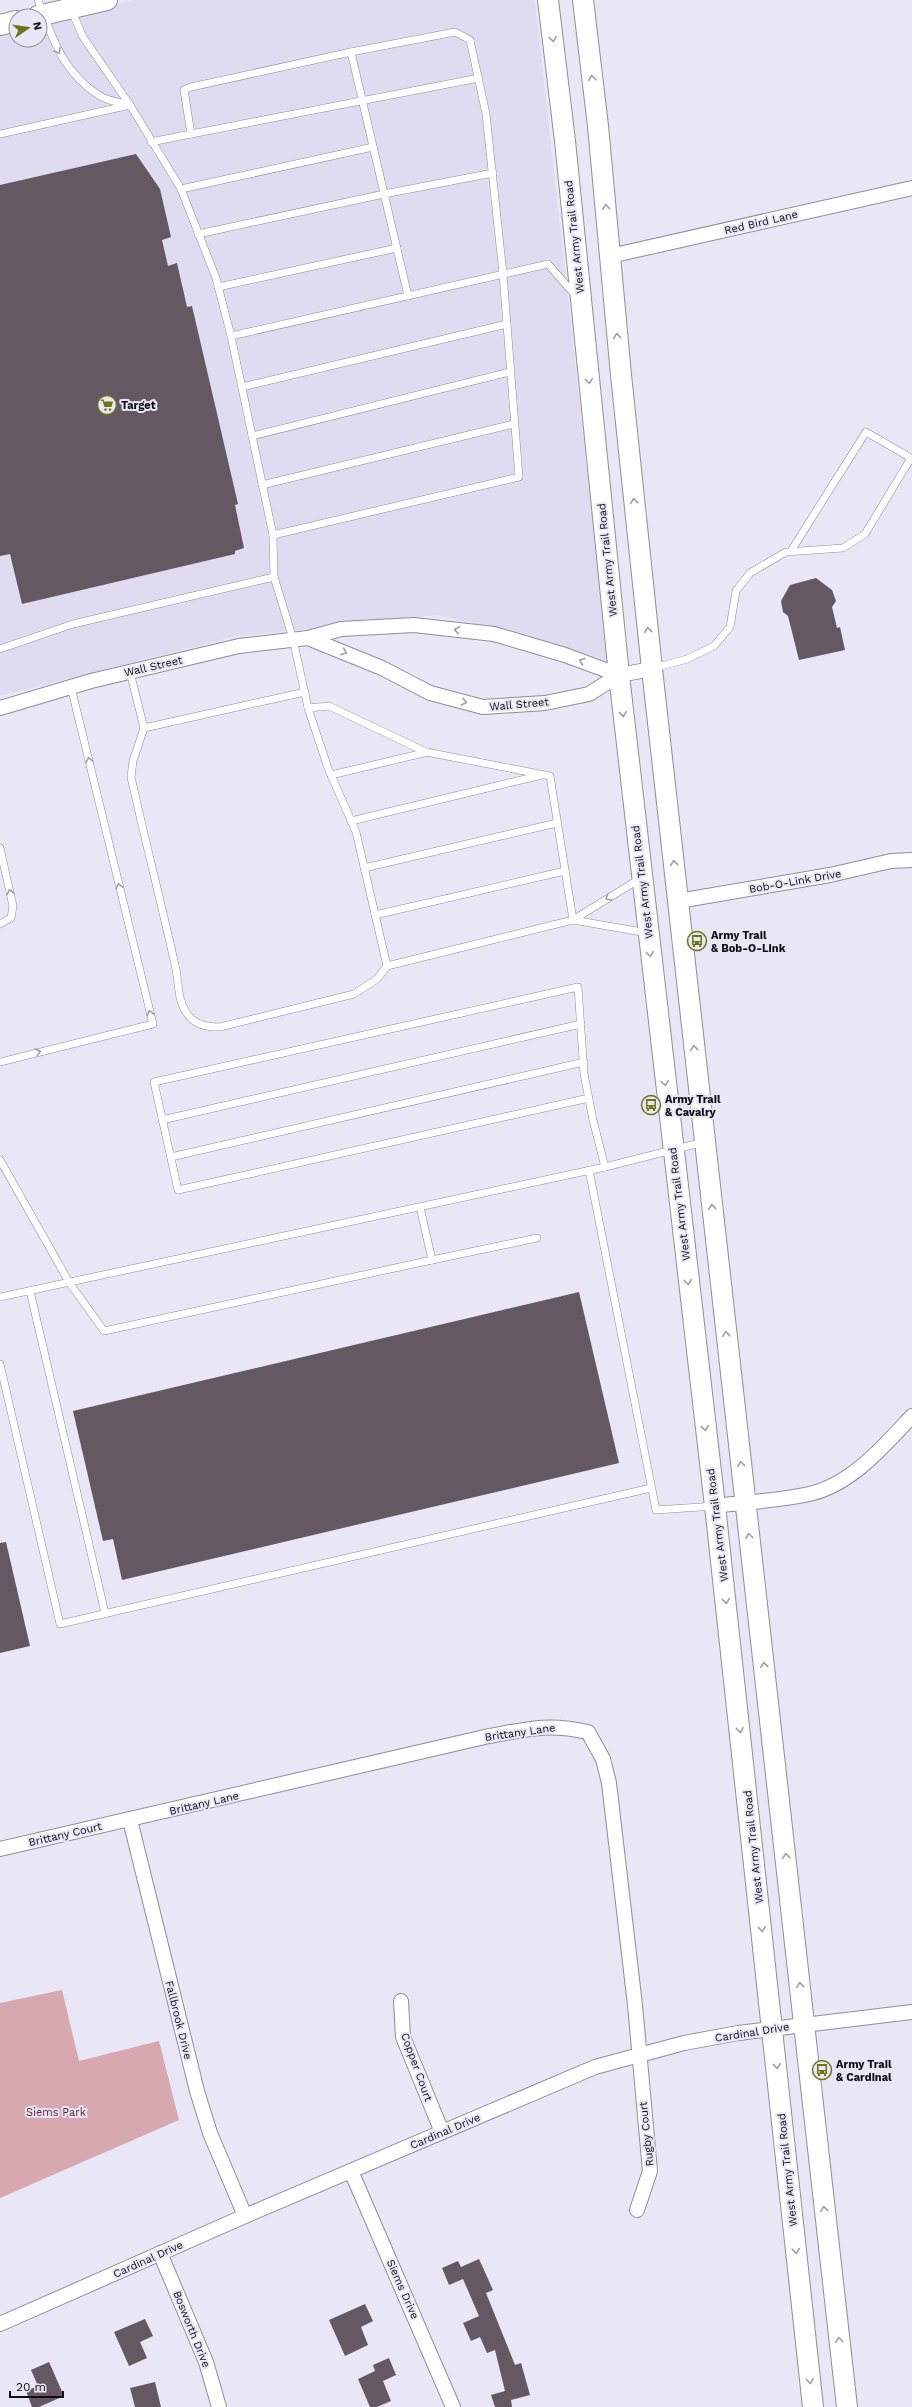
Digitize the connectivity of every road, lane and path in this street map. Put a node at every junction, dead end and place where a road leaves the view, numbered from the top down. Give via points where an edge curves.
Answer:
1 (107, 0) edge
2 (548, 0) edge
3 (583, 0) edge
4 (68, 4) edge
5 (48, 8) edge
6 (48, 29) edge
7 (351, 52) junction
8 (479, 78) junction
9 (362, 101) junction
10 (130, 105) junction
11 (0, 134) edge
12 (191, 134) junction
13 (151, 142) junction
14 (373, 147) junction
15 (493, 174) junction
16 (912, 188) edge
17 (181, 189) junction
18 (384, 194) junction
19 (198, 234) junction
20 (397, 248) junction
21 (610, 256) junction
22 (503, 274) junction
23 (218, 287) junction
24 (408, 296) junction
25 (581, 301) junction
26 (507, 324) junction
27 (231, 336) junction
28 (510, 372) junction
29 (242, 387) junction
30 (514, 424) junction
31 (252, 436) junction
32 (262, 485) junction
33 (273, 535) junction
34 (791, 551) junction
35 (274, 577) junction
36 (308, 638) junction
37 (293, 639) junction
38 (0, 649) edge
39 (652, 669) junction
40 (130, 672) junction
41 (619, 675) junction
42 (71, 687) junction
43 (305, 692) junction
44 (0, 708) edge
45 (308, 708) junction
46 (144, 728) junction
47 (428, 752) junction
48 (331, 775) junction
49 (544, 775) junction
50 (351, 821) junction
51 (558, 823) junction
52 (0, 848) edge
53 (912, 860) edge
54 (364, 868) junction
55 (565, 871) junction
56 (642, 878) junction
57 (678, 901) junction
58 (375, 915) junction
59 (573, 920) junction
60 (0, 924) edge
61 (648, 933) junction
62 (387, 966) junction
63 (581, 1024) junction
64 (0, 1062) edge
65 (584, 1062) junction
66 (588, 1098) junction
67 (162, 1120) junction
68 (704, 1142) junction
69 (673, 1150) junction
70 (171, 1157) junction
71 (0, 1160) edge
72 (605, 1167) junction
73 (589, 1170) junction
74 (420, 1207) junction
75 (537, 1238) dead end
76 (432, 1260) junction
77 (69, 1282) junction
78 (30, 1291) junction
79 (0, 1297) edge
80 (0, 1364) edge
81 (912, 1416) edge
82 (651, 1488) junction
83 (745, 1502) junction
84 (715, 1506) junction
85 (105, 1613) junction
86 (130, 1820) junction
87 (0, 1849) edge
88 (401, 2001) dead end
89 (912, 2012) edge
90 (804, 2024) junction
91 (773, 2028) junction
92 (638, 2056) junction
93 (442, 2132) junction
94 (351, 2171) junction
95 (637, 2210) dead end
96 (245, 2216) junction
97 (160, 2254) junction
98 (0, 2324) edge
99 (219, 2407) edge
100 (453, 2407) edge
101 (813, 2407) edge
102 (847, 2407) edge

1 - 4 main road
2 -> 25 main road, West Army Trail Road
21 -> 3 main road
4 - 5 main road
4 - 10 lane via 83,37
6 -> 10 lane via 69,70 100,96
7 - 8 lane via 455,32 470,40
7 - 9 lane
7 - 12 lane via 184,90
8 - 9 lane
8 - 15 lane
9 - 12 lane
9 - 14 lane
10 - 11 lane
10 - 13 lane
12 - 13 lane
13 - 17 lane
14 - 17 lane
14 - 18 lane
15 - 18 lane
15 - 22 lane
16 - 21 street, Red Bird Lane
17 - 19 lane
18 - 19 lane
18 - 20 lane
19 - 23 lane
20 - 23 lane
20 - 24 lane
39 -> 21 main road
22 - 24 lane
22 - 25 lane via 548,264
22 - 26 lane
23 - 27 lane
24 - 27 lane
25 -> 41 main road, West Army Trail Road
26 - 28 lane
26 - 29 lane
27 - 29 lane
28 - 30 lane
28 - 31 lane
29 - 31 lane
30 - 32 lane
30 - 33 lane via 519,477
31 - 32 lane
32 - 33 lane
33 - 35 lane
34 - 34 lane via 843,548 865,534 911,458 866,432
34 - 39 lane via 750,572 736,591 730,627 714,646 687,659
35 - 37 lane
35 - 38 lane via 73,624
36 - 37 street, Wall Street
41 -> 36 street, Wall Street via 565,655 494,634 414,625 340,629
36 -> 41 street, Wall Street via 382,668 430,694 483,706 545,703 589,694
37 - 40 street, Wall Street via 239,646
37 - 43 lane
39 - 41 street, Wall Street
57 -> 39 main road
40 - 42 street, Wall Street
40 - 46 lane
41 -> 56 main road, West Army Trail Road
42 - 44 street, Wall Street
64 -> 42 lane via 153,1024
43 - 45 lane
43 - 46 lane
45 - 47 lane via 329,706
45 - 48 lane
46 - 62 lane via 134,754 132,778 176,968 181,1002 196,1023 206,1027 220,1027 354,994 377,979
47 - 48 lane
47 - 49 lane
48 - 50 lane
49 - 50 lane
49 - 51 lane via 550,776
50 - 54 lane
51 - 54 lane
51 - 55 lane
60 -> 52 lane via 11,918 12,906
53 - 57 street, Bob-O-Link Drive via 891,861 830,875
54 - 58 lane
55 - 58 lane
55 - 59 lane
56 -> 59 lane
56 - 61 main road, West Army Trail Road
68 -> 57 main road
58 - 62 lane
59 - 61 lane
59 - 62 lane
61 -> 69 main road, West Army Trail Road
63 - 65 lane
63 - 67 lane
63 - 67 lane via 578,987 162,1080 154,1082
65 - 66 lane
65 - 70 lane
66 - 70 lane via 178,1190
66 - 72 lane
67 - 70 lane
68 - 69 lane
83 -> 68 main road
69 - 72 lane
69 -> 84 main road, West Army Trail Road
71 - 77 lane
72 - 73 lane
73 - 74 lane
73 - 82 lane
74 - 76 lane
74 - 77 lane
75 - 76 lane
76 - 77 lane via 104,1331
77 - 78 lane
78 - 79 lane
78 - 85 lane
80 - 85 lane via 60,1624
81 - 83 street via 882,1448 844,1479 810,1494
82 - 84 lane via 656,1510
82 - 85 lane
83 - 84 street
90 -> 83 main road
84 -> 91 main road, West Army Trail Road
86 - 87 street, Brittany Court
86 - 92 street, Brittany Lane via 489,1736 561,1726 588,1732 603,1759 610,1791 634,1997
86 - 96 street, Fallbrook Drive via 196,2091 210,2133
88 - 93 street, Copper Court via 403,2037
89 - 90 street, Cardinal Drive
90 - 91 street, Cardinal Drive
102 -> 90 main road
91 - 92 street, Cardinal Drive via 684,2043
91 -> 101 main road, West Army Trail Road
92 - 93 street, Cardinal Drive via 595,2067
92 - 95 street, Rugby Court via 650,2171
93 - 94 street, Cardinal Drive
94 - 96 street, Cardinal Drive
94 - 100 street, Siems Drive
96 - 97 street, Cardinal Drive
97 - 98 street, Cardinal Drive
97 - 99 street, Bosworth Drive via 206,2362

